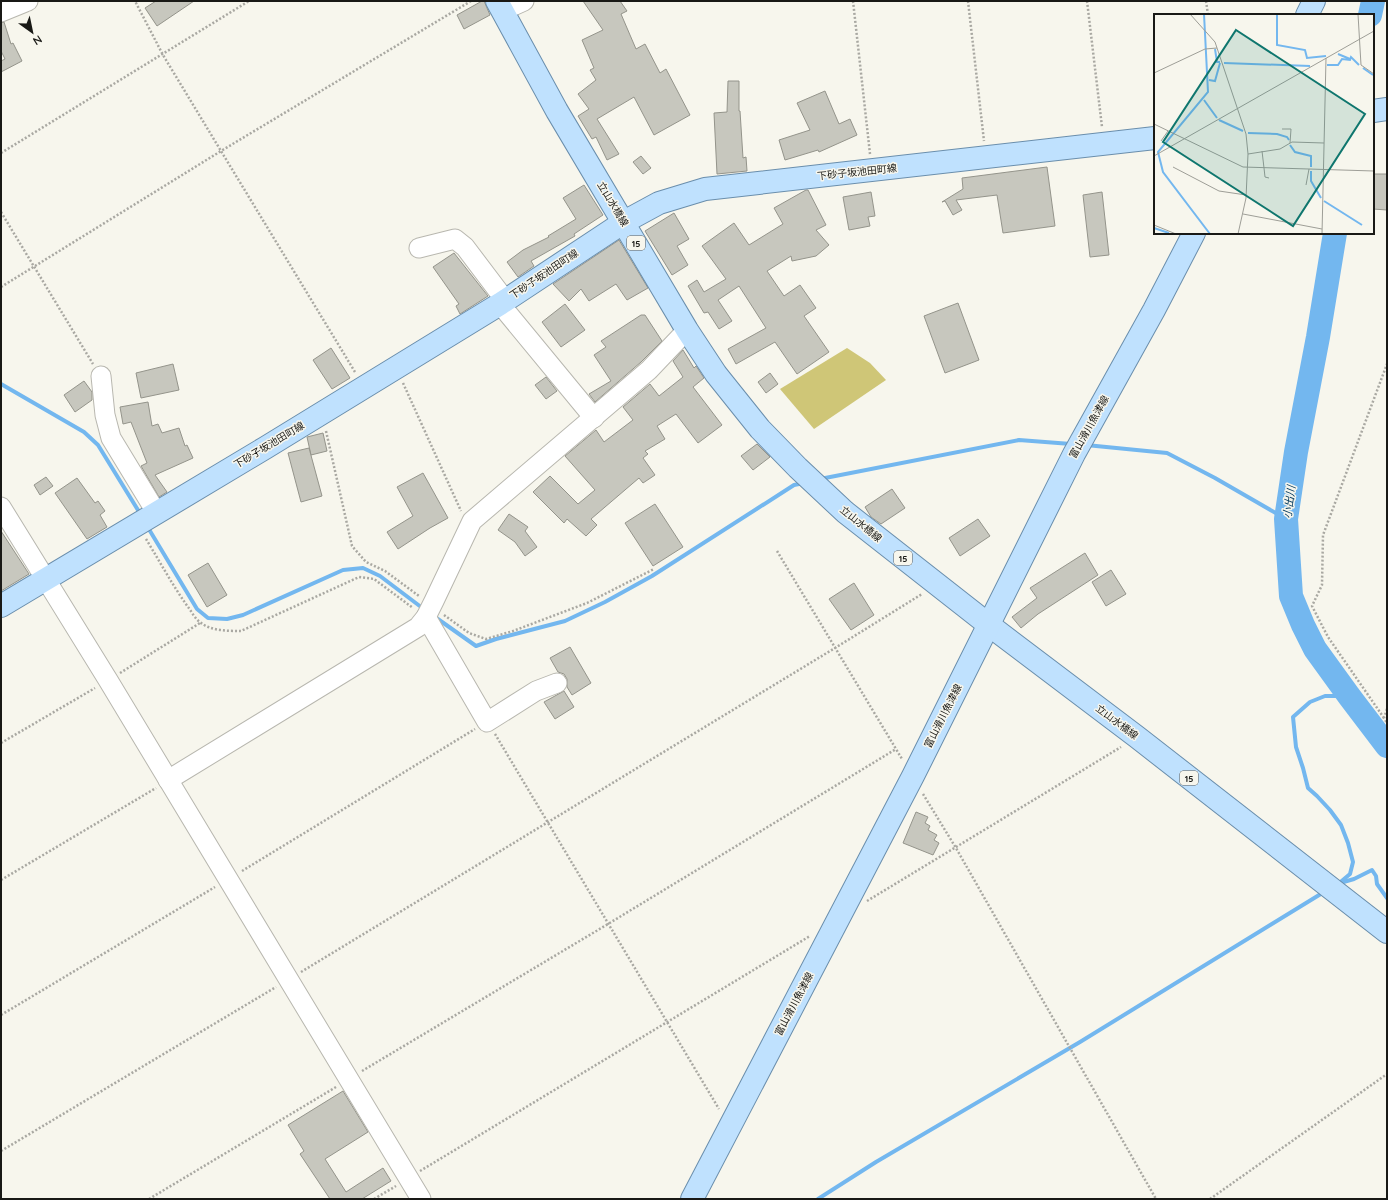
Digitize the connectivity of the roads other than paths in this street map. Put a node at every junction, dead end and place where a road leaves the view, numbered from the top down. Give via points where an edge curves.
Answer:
1 (28, 1) edge
2 (524, 1) edge
3 (1314, 1) edge
4 (500, 6) edge
5 (1, 12) edge
6 (1308, 14) edge
7 (1387, 109) edge
8 (1374, 111) edge
9 (1154, 138) edge
10 (624, 222) junction
11 (1193, 234) edge
12 (419, 248) dead end
13 (502, 302) junction
14 (687, 330) junction
15 (101, 376) road end
16 (594, 418) junction
17 (1, 507) edge
18 (156, 512) junction
19 (45, 578) junction
20 (1, 606) edge
21 (426, 617) junction
22 (989, 625) junction
23 (557, 683) dead end
24 (168, 780) junction
25 (1387, 932) edge
26 (421, 1199) edge
27 (692, 1199) edge

1 - 5 street
2 - 4 street
3 - 6 main road
4 - 10 main road, 立山水橋線 / 15 via 557,111
7 - 8 main road
9 - 10 main road, 下砂子坂池田町線 via 705,188 659,203
10 - 13 main road, 下砂子坂池田町線
10 - 14 main road, 立山水橋線 / 15
11 - 22 main road, 富山滑川魚津線 via 1074,454
12 - 13 street via 455,239 465,247
13 - 16 street
13 - 18 main road, 下砂子坂池田町線
14 - 16 street via 649,370
14 - 22 main road, 立山水橋線 / 15 via 716,374 760,429 798,468 845,512
15 - 18 street via 105,415 111,438
16 - 21 street via 472,521
17 - 19 street
18 - 19 main road, 下砂子坂池田町線
19 - 20 main road, 下砂子坂池田町線
19 - 24 street
21 - 23 street via 487,722 536,692
21 - 24 street via 418,627
22 - 25 main road, 立山水橋線 / 15
22 - 27 main road, 富山滑川魚津線
24 - 26 street

